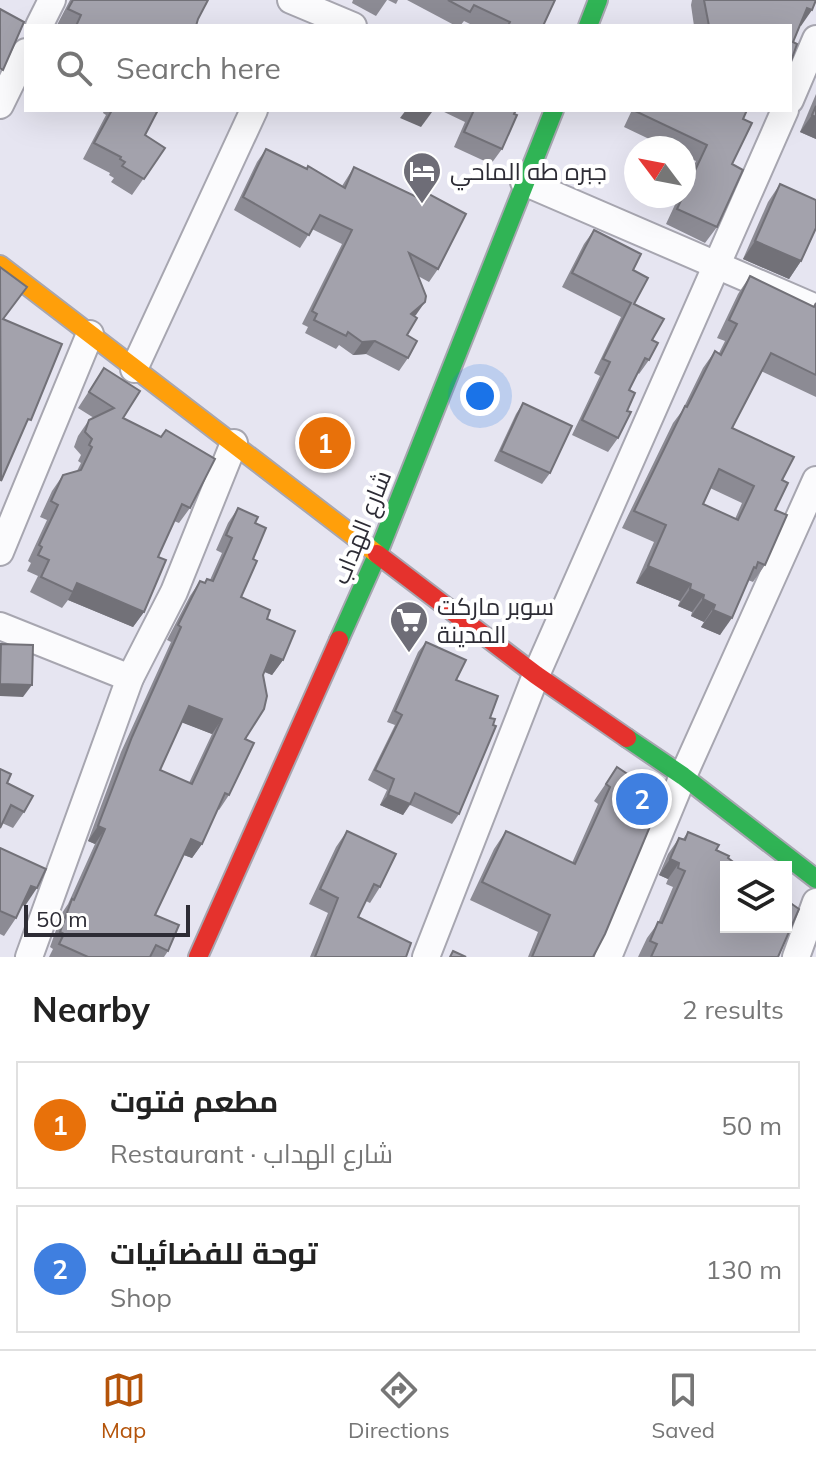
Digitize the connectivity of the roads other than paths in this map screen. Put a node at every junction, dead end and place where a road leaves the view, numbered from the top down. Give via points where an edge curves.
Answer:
1 (52, 0) edge
2 (598, 0) edge
3 (296, 11) edge
4 (40, 24) edge
5 (345, 24) edge
6 (589, 24) edge
7 (816, 39) edge
8 (24, 56) edge
9 (792, 95) edge
10 (0, 105) edge
11 (253, 112) edge
12 (553, 112) edge
13 (784, 112) edge
14 (524, 182) junction
15 (0, 265) edge
16 (718, 266) junction
17 (816, 308) edge
18 (90, 334) junction
19 (134, 369) junction
20 (234, 443) junction
21 (816, 480) edge
22 (0, 552) edge
23 (378, 553) junction
24 (0, 626) edge
25 (536, 675) junction
26 (130, 678) junction
27 (683, 776) junction
28 (816, 879) edge
29 (816, 902) edge
30 (29, 957) edge
31 (198, 957) edge
32 (426, 957) edge
33 (608, 957) edge
34 (796, 957) edge

1 - 4 street
2 - 6 street
3 - 5 street
7 - 9 street
8 - 10 street
11 - 19 street
12 - 14 street, شارع الهداب
13 - 16 street
14 - 16 street
14 - 23 street, شارع الهداب
15 - 18 street
16 - 17 street
16 - 25 street
18 - 19 street
18 - 22 street
19 - 20 street
20 - 23 street
20 - 26 street via 174,592
21 - 27 street
23 - 25 street
23 - 31 street, شارع الهداب
24 - 26 street
25 - 27 street
25 - 32 street
26 - 30 street
27 - 28 street
27 - 33 street
29 - 34 street

